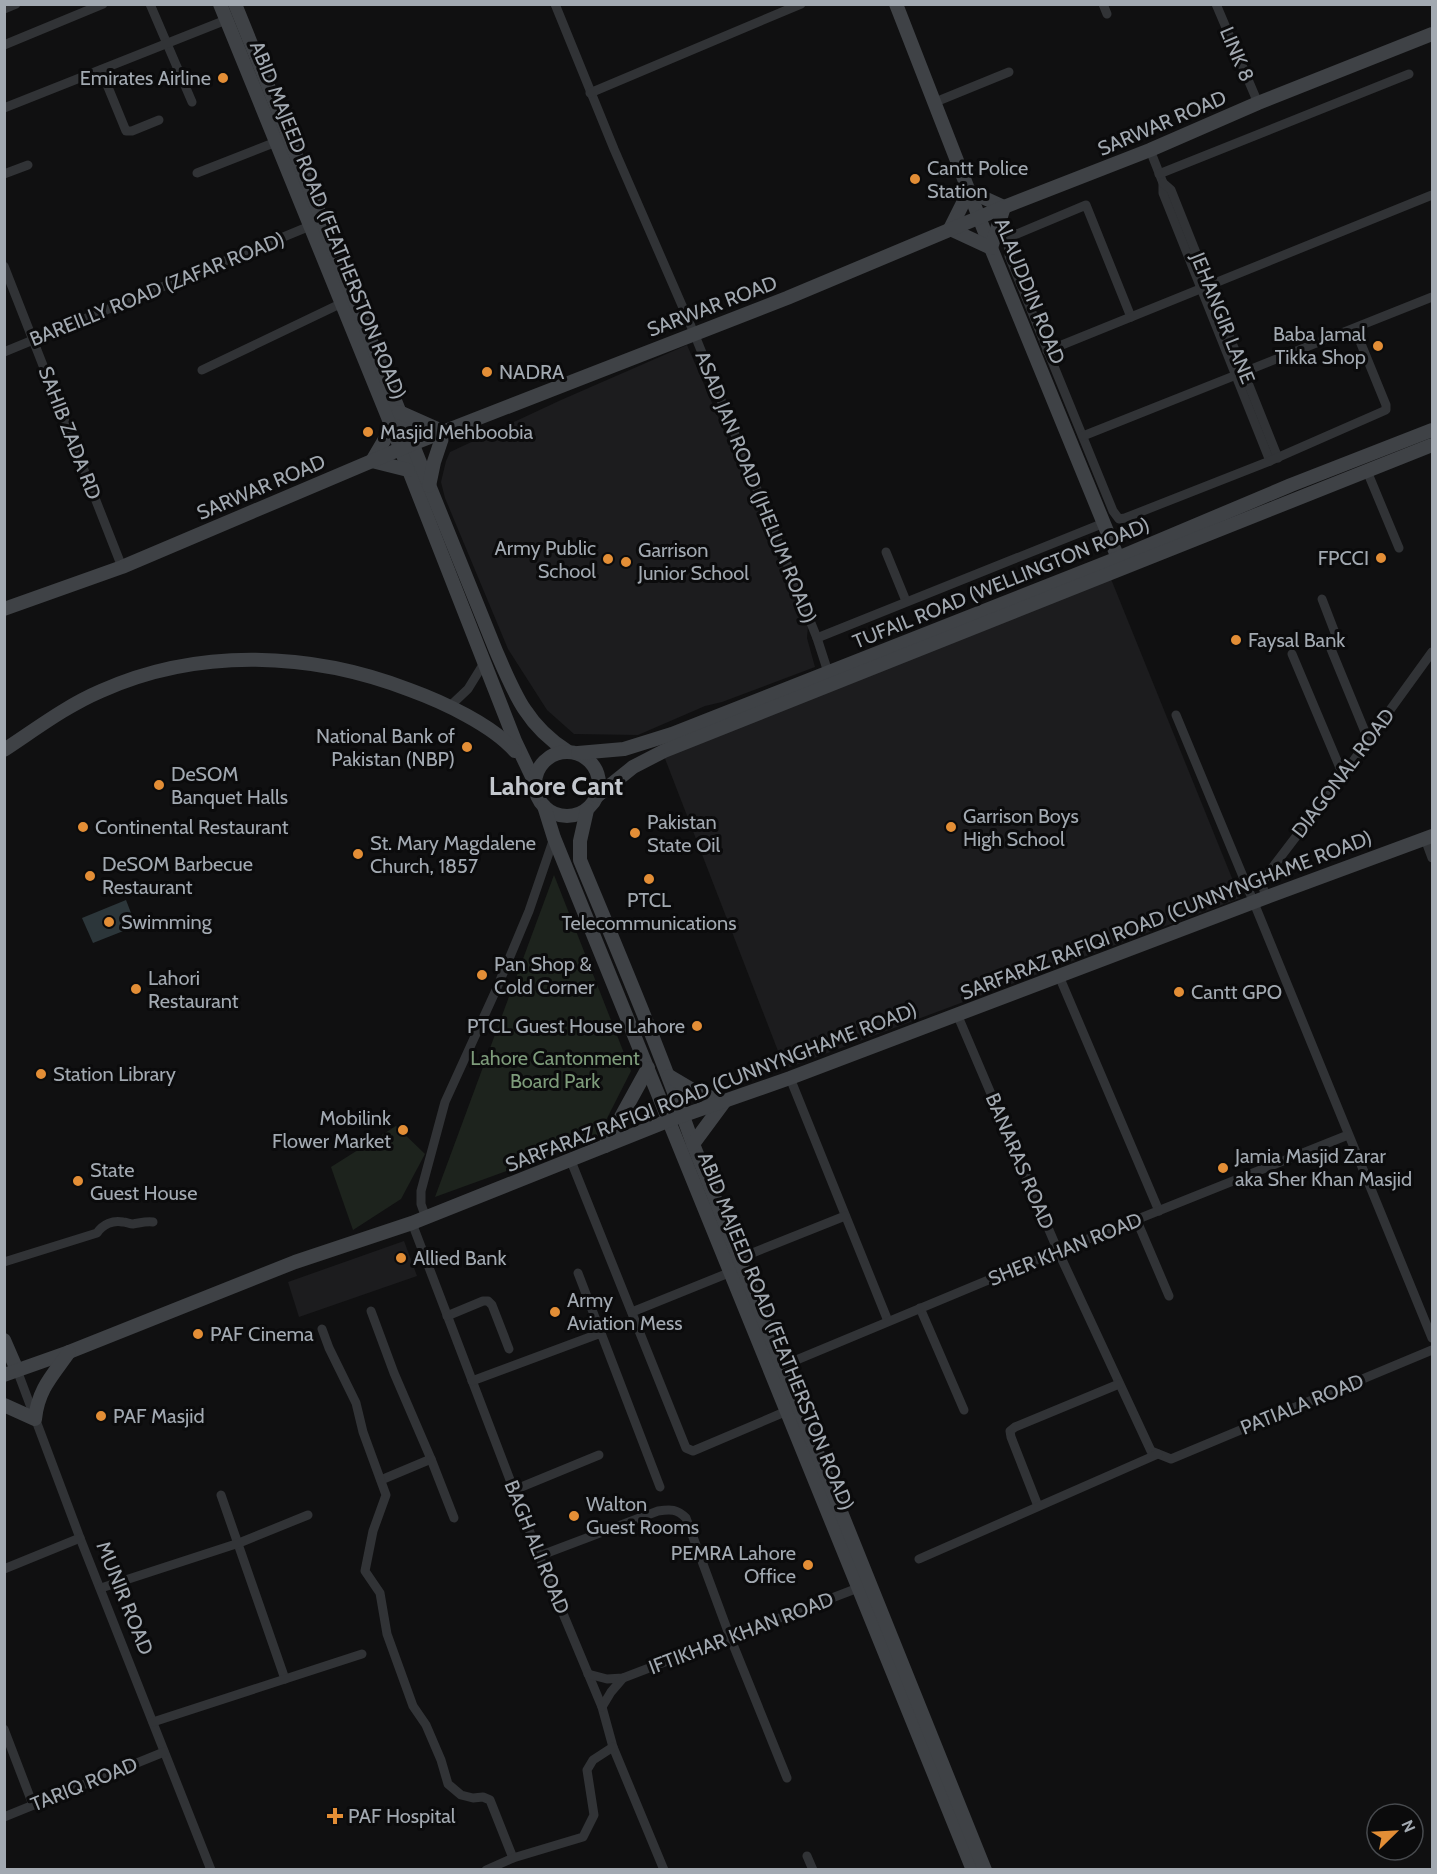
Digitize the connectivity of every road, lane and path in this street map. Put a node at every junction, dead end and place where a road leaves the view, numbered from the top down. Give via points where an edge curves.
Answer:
1 (16, 4) edge
2 (102, 4) edge
3 (150, 4) edge
4 (220, 4) edge
5 (236, 4) edge
6 (555, 4) edge
7 (801, 4) edge
8 (896, 4) edge
9 (1103, 4) edge
10 (1216, 4) edge
11 (4, 9) edge
12 (1107, 14) dead end
13 (226, 20) junction
14 (1432, 34) edge
15 (166, 44) junction
16 (4, 45) edge
17 (101, 70) junction
18 (1009, 72) dead end
19 (1409, 74) dead end
20 (590, 93) junction
21 (192, 102) dead end
22 (933, 103) junction
23 (1258, 103) junction
24 (4, 108) edge
25 (159, 120) dead end
26 (276, 142) junction
27 (1150, 150) junction
28 (28, 165) dead end
29 (197, 173) dead end
30 (4, 174) edge
31 (1161, 178) junction
32 (969, 192) junction
33 (1432, 195) edge
34 (1004, 207) junction
35 (979, 218) junction
36 (310, 226) junction
37 (950, 229) junction
38 (991, 248) junction
39 (4, 266) edge
40 (1206, 287) junction
41 (1432, 297) edge
42 (342, 303) junction
43 (1131, 317) junction
44 (1355, 329) junction
45 (694, 333) junction
46 (33, 340) junction
47 (1047, 351) junction
48 (4, 352) edge
49 (202, 370) dead end
50 (1241, 374) junction
51 (399, 412) junction
52 (392, 428) junction
53 (1432, 430) edge
54 (444, 432) junction
55 (1083, 436) junction
56 (1432, 445) edge
57 (406, 447) junction
58 (1274, 459) junction
59 (372, 461) junction
60 (408, 470) junction
61 (1367, 471) junction
62 (429, 486) junction
63 (1104, 523) junction
64 (1399, 548) dead end
65 (886, 552) dead end
66 (1118, 558) junction
67 (122, 567) junction
68 (1322, 599) dead end
69 (906, 601) junction
70 (4, 609) edge
71 (817, 638) junction
72 (1432, 651) edge
73 (1292, 654) dead end
74 (484, 663) junction
75 (828, 672) junction
76 (449, 707) junction
77 (1176, 716) dead end
78 (1368, 740) junction
79 (4, 750) edge
80 (572, 752) junction
81 (523, 759) junction
82 (1343, 775) junction
83 (535, 783) junction
84 (597, 795) junction
85 (544, 806) junction
86 (587, 810) junction
87 (554, 837) junction
88 (1429, 838) edge
89 (1432, 858) edge
90 (1261, 900) junction
91 (1059, 976) junction
92 (957, 1014) junction
93 (648, 1068) junction
94 (669, 1076) junction
95 (790, 1078) junction
96 (724, 1102) junction
97 (677, 1118) junction
98 (1348, 1135) junction
99 (693, 1144) junction
100 (605, 1146) junction
101 (571, 1161) junction
102 (1159, 1211) junction
103 (845, 1216) junction
104 (426, 1218) junction
105 (1137, 1221) junction
106 (153, 1222) dead end
107 (412, 1223) junction
108 (1058, 1251) junction
109 (740, 1258) junction
110 (4, 1262) edge
111 (731, 1272) junction
112 (578, 1273) dead end
113 (1169, 1296) dead end
114 (920, 1308) junction
115 (371, 1311) dead end
116 (632, 1312) junction
117 (447, 1316) junction
118 (888, 1321) junction
119 (322, 1329) dead end
120 (601, 1333) junction
121 (1432, 1338) edge
122 (4, 1340) edge
123 (767, 1345) junction
124 (509, 1349) dead end
125 (1432, 1350) edge
126 (69, 1352) junction
127 (782, 1366) junction
128 (11, 1372) edge
129 (472, 1381) junction
130 (1119, 1384) junction
131 (4, 1405) edge
132 (964, 1410) dead end
133 (787, 1411) junction
134 (35, 1419) junction
135 (1158, 1454) junction
136 (599, 1455) dead end
137 (431, 1460) junction
138 (381, 1480) junction
139 (660, 1487) dead end
140 (514, 1490) junction
141 (221, 1495) dead end
142 (1038, 1506) junction
143 (308, 1515) dead end
144 (454, 1518) dead end
145 (80, 1538) junction
146 (239, 1543) junction
147 (539, 1556) junction
148 (919, 1559) dead end
149 (4, 1569) edge
150 (101, 1588) junction
151 (858, 1588) junction
152 (730, 1637) junction
153 (362, 1654) dead end
154 (588, 1674) junction
155 (623, 1678) junction
156 (285, 1679) junction
157 (602, 1707) junction
158 (153, 1722) junction
159 (4, 1729) edge
160 (614, 1747) junction
161 (164, 1752) junction
162 (787, 1778) dead end
163 (33, 1805) junction
164 (4, 1817) edge
165 (807, 1856) dead end
166 (513, 1858) junction
167 (211, 1869) edge
168 (486, 1869) edge
169 (664, 1869) edge
170 (813, 1869) edge
171 (973, 1869) edge
172 (985, 1869) edge

1 - 11 street
2 - 16 street
3 - 15 street
4 - 13 street, ABID MAJEED ROAD (FEATHERSTON ROAD)
5 - 51 street, ABID MAJEED ROAD (FEATHERSTON ROAD)
6 - 20 street, ASAD JAN ROAD (JHELUM ROAD)
7 - 20 street
8 - 22 street, ALAUDDIN ROAD
9 - 12 street
10 - 23 street, LINK 8
13 - 15 street
13 - 26 street, ABID MAJEED ROAD (FEATHERSTON ROAD)
14 - 23 street, SARWAR ROAD
15 - 17 street
15 - 21 street
17 - 24 street
17 - 25 street via 126,131
18 - 22 street
19 - 31 street
20 - 45 street, ASAD JAN ROAD (JHELUM ROAD)
22 - 32 street, ALAUDDIN ROAD
23 - 27 street, SARWAR ROAD
26 - 29 street
26 - 36 street, ABID MAJEED ROAD (FEATHERSTON ROAD)
27 - 31 street, JEHANGIR LANE
27 - 34 street, SARWAR ROAD
28 - 30 street
31 - 40 street, JEHANGIR LANE via 1163,193
32 - 34 street
32 - 35 street, ALAUDDIN ROAD
32 - 37 street
33 - 40 street
34 - 35 street, SARWAR ROAD
34 - 38 street
35 - 37 street, SARWAR ROAD
35 - 38 street, ALAUDDIN ROAD
36 - 42 street, ABID MAJEED ROAD (FEATHERSTON ROAD)
36 - 46 street, BAREILLY ROAD (ZAFAR ROAD)
37 - 38 street
37 - 45 street, SARWAR ROAD
38 - 63 street, ALAUDDIN ROAD
39 - 46 street, SAHIB ZADA RD
40 - 43 street
40 - 50 street, JEHANGIR LANE
41 - 44 street
42 - 49 street
42 - 52 street, ABID MAJEED ROAD (FEATHERSTON ROAD)
43 - 47 street
43 - 47 street via 1086,206 1017,232 1007,249
44 - 50 street
44 - 58 street via 1386,410
45 - 54 street, SARWAR ROAD
45 - 71 street, ASAD JAN ROAD (JHELUM ROAD)
46 - 48 street, BAREILLY ROAD (ZAFAR ROAD)
46 - 67 street, SAHIB ZADA RD
47 - 55 street
50 - 55 street
50 - 58 street, JEHANGIR LANE
51 - 54 street
51 - 57 street, ABID MAJEED ROAD (FEATHERSTON ROAD)
52 - 57 street, ABID MAJEED ROAD (FEATHERSTON ROAD)
52 - 59 street
53 - 66 street, TUFAIL ROAD (WELLINGTON ROAD)
54 - 57 street, SARWAR ROAD
54 - 62 street
55 - 58 street via 1119,519
56 - 61 street, TUFAIL ROAD (WELLINGTON ROAD)
57 - 59 street, SARWAR ROAD
57 - 60 street, ABID MAJEED ROAD (FEATHERSTON ROAD)
57 - 62 street, ABID MAJEED ROAD (FEATHERSTON ROAD)
59 - 60 street
59 - 67 street, SARWAR ROAD
60 - 74 street, ABID MAJEED ROAD (FEATHERSTON ROAD)
61 - 64 street
61 - 84 street, TUFAIL ROAD (WELLINGTON ROAD) via 663,751 633,767
62 - 80 street, ABID MAJEED ROAD (FEATHERSTON ROAD) via 517,699 555,744
63 - 66 street, ALAUDDIN ROAD
63 - 69 street
65 - 69 street
66 - 75 street, TUFAIL ROAD (WELLINGTON ROAD)
67 - 70 street, SARWAR ROAD
68 - 78 street via 1337,638 1331,649
69 - 71 street
71 - 75 street, ASAD JAN ROAD (JHELUM ROAD)
72 - 78 street, DIAGONAL ROAD
73 - 82 street
74 - 76 street via 468,689
74 - 81 street, ABID MAJEED ROAD (FEATHERSTON ROAD)
75 - 80 street, TUFAIL ROAD (WELLINGTON ROAD) via 646,742 617,750
76 - 79 street via 382,679 342,668 229,660 144,675 101,690 64,709
76 - 81 street via 499,735
77 - 90 street
78 - 82 street, DIAGONAL ROAD
80 - 83 street via 555,754 544,761
80 - 84 street via 594,766 598,775
81 - 83 street, ABID MAJEED ROAD (FEATHERSTON ROAD)
82 - 90 street, DIAGONAL ROAD via 1266,876
83 - 85 street
84 - 86 street
85 - 86 street via 564,816
85 - 87 street, ABID MAJEED ROAD (FEATHERSTON ROAD)
86 - 94 street, ABID MAJEED ROAD (FEATHERSTON ROAD) via 580,860
87 - 93 street, ABID MAJEED ROAD (FEATHERSTON ROAD)
87 - 104 street via 529,911 445,1102 421,1191
88 - 89 street
88 - 90 street, SARFARAZ RAFIQI ROAD (CUNNYNGHAME ROAD)
90 - 91 street, SARFARAZ RAFIQI ROAD (CUNNYNGHAME ROAD)
90 - 98 street
91 - 92 street, SARFARAZ RAFIQI ROAD (CUNNYNGHAME ROAD)
91 - 102 street
92 - 95 street, SARFARAZ RAFIQI ROAD (CUNNYNGHAME ROAD)
92 - 108 street, BANARAS ROAD
93 - 97 street, ABID MAJEED ROAD (FEATHERSTON ROAD)
93 - 100 street
94 - 96 street
94 - 97 street, ABID MAJEED ROAD (FEATHERSTON ROAD)
95 - 96 street, SARFARAZ RAFIQI ROAD (CUNNYNGHAME ROAD)
95 - 103 street
96 - 97 street, SARFARAZ RAFIQI ROAD (CUNNYNGHAME ROAD)
96 - 99 street
97 - 99 street, ABID MAJEED ROAD (FEATHERSTON ROAD)
97 - 100 street, SARFARAZ RAFIQI ROAD (CUNNYNGHAME ROAD)
97 - 111 street, ABID MAJEED ROAD (FEATHERSTON ROAD)
98 - 102 street, SHER KHAN ROAD
98 - 121 street
99 - 109 street, ABID MAJEED ROAD (FEATHERSTON ROAD)
100 - 101 street, SARFARAZ RAFIQI ROAD (CUNNYNGHAME ROAD)
101 - 104 street, SARFARAZ RAFIQI ROAD (CUNNYNGHAME ROAD)
101 - 116 street
102 - 105 street, SHER KHAN ROAD
103 - 109 street
103 - 118 street
104 - 107 street, SARFARAZ RAFIQI ROAD (CUNNYNGHAME ROAD)
105 - 108 street, SHER KHAN ROAD
105 - 113 street
106 - 110 street via 105,1224 97,1233
107 - 117 street, BAGH ALI ROAD
107 - 126 street, SARFARAZ RAFIQI ROAD (CUNNYNGHAME ROAD) via 294,1262
108 - 114 street, SHER KHAN ROAD
108 - 130 street, BANARAS ROAD
109 - 123 street, ABID MAJEED ROAD (FEATHERSTON ROAD)
111 - 116 street
111 - 123 street, ABID MAJEED ROAD (FEATHERSTON ROAD)
112 - 120 street
114 - 118 street, SHER KHAN ROAD
114 - 132 street
115 - 137 street
116 - 133 street via 689,1450
117 - 124 street via 488,1301
117 - 129 street, BAGH ALI ROAD
118 - 127 street, SHER KHAN ROAD
119 - 138 street via 328,1348 352,1390
120 - 129 street
120 - 139 street
122 - 128 street, MUNIR ROAD
123 - 127 street, ABID MAJEED ROAD (FEATHERSTON ROAD)
123 - 133 street, ABID MAJEED ROAD (FEATHERSTON ROAD)
125 - 135 street, PATIALA ROAD via 1171,1459
126 - 128 street, SARFARAZ RAFIQI ROAD (CUNNYNGHAME ROAD)
126 - 134 street via 43,1386
127 - 172 street, ABID MAJEED ROAD (FEATHERSTON ROAD)
128 - 134 street, MUNIR ROAD
129 - 140 street, BAGH ALI ROAD
130 - 135 street, BANARAS ROAD via 1151,1451
130 - 142 street via 1010,1431
131 - 134 street
133 - 151 street, ABID MAJEED ROAD (FEATHERSTON ROAD)
134 - 145 street, MUNIR ROAD
135 - 142 street
136 - 140 street
137 - 138 street
137 - 144 street
138 - 166 street via 386,1495 365,1571 380,1593 387,1634 448,1785 461,1795 490,1800
140 - 147 street, BAGH ALI ROAD
141 - 146 street
142 - 148 street
143 - 146 street
145 - 149 street
145 - 150 street, MUNIR ROAD
146 - 150 street
146 - 156 street
147 - 152 street via 658,1511 679,1511 686,1518
147 - 154 street, BAGH ALI ROAD
150 - 158 street, MUNIR ROAD
151 - 152 street, IFTIKHAR KHAN ROAD
151 - 171 street, ABID MAJEED ROAD (FEATHERSTON ROAD)
152 - 155 street, IFTIKHAR KHAN ROAD
152 - 162 street
153 - 156 street
154 - 155 street, IFTIKHAR KHAN ROAD
154 - 157 street, BAGH ALI ROAD
155 - 157 street, IFTIKHAR KHAN ROAD
156 - 158 street
157 - 160 street, BAGH ALI ROAD
158 - 161 street, MUNIR ROAD
159 - 163 street
160 - 166 street via 593,1760 587,1770 594,1815 583,1837
160 - 169 street, BAGH ALI ROAD
161 - 163 street, TARIQ ROAD
161 - 167 street, MUNIR ROAD
163 - 164 street, TARIQ ROAD
165 - 170 street
166 - 168 street

